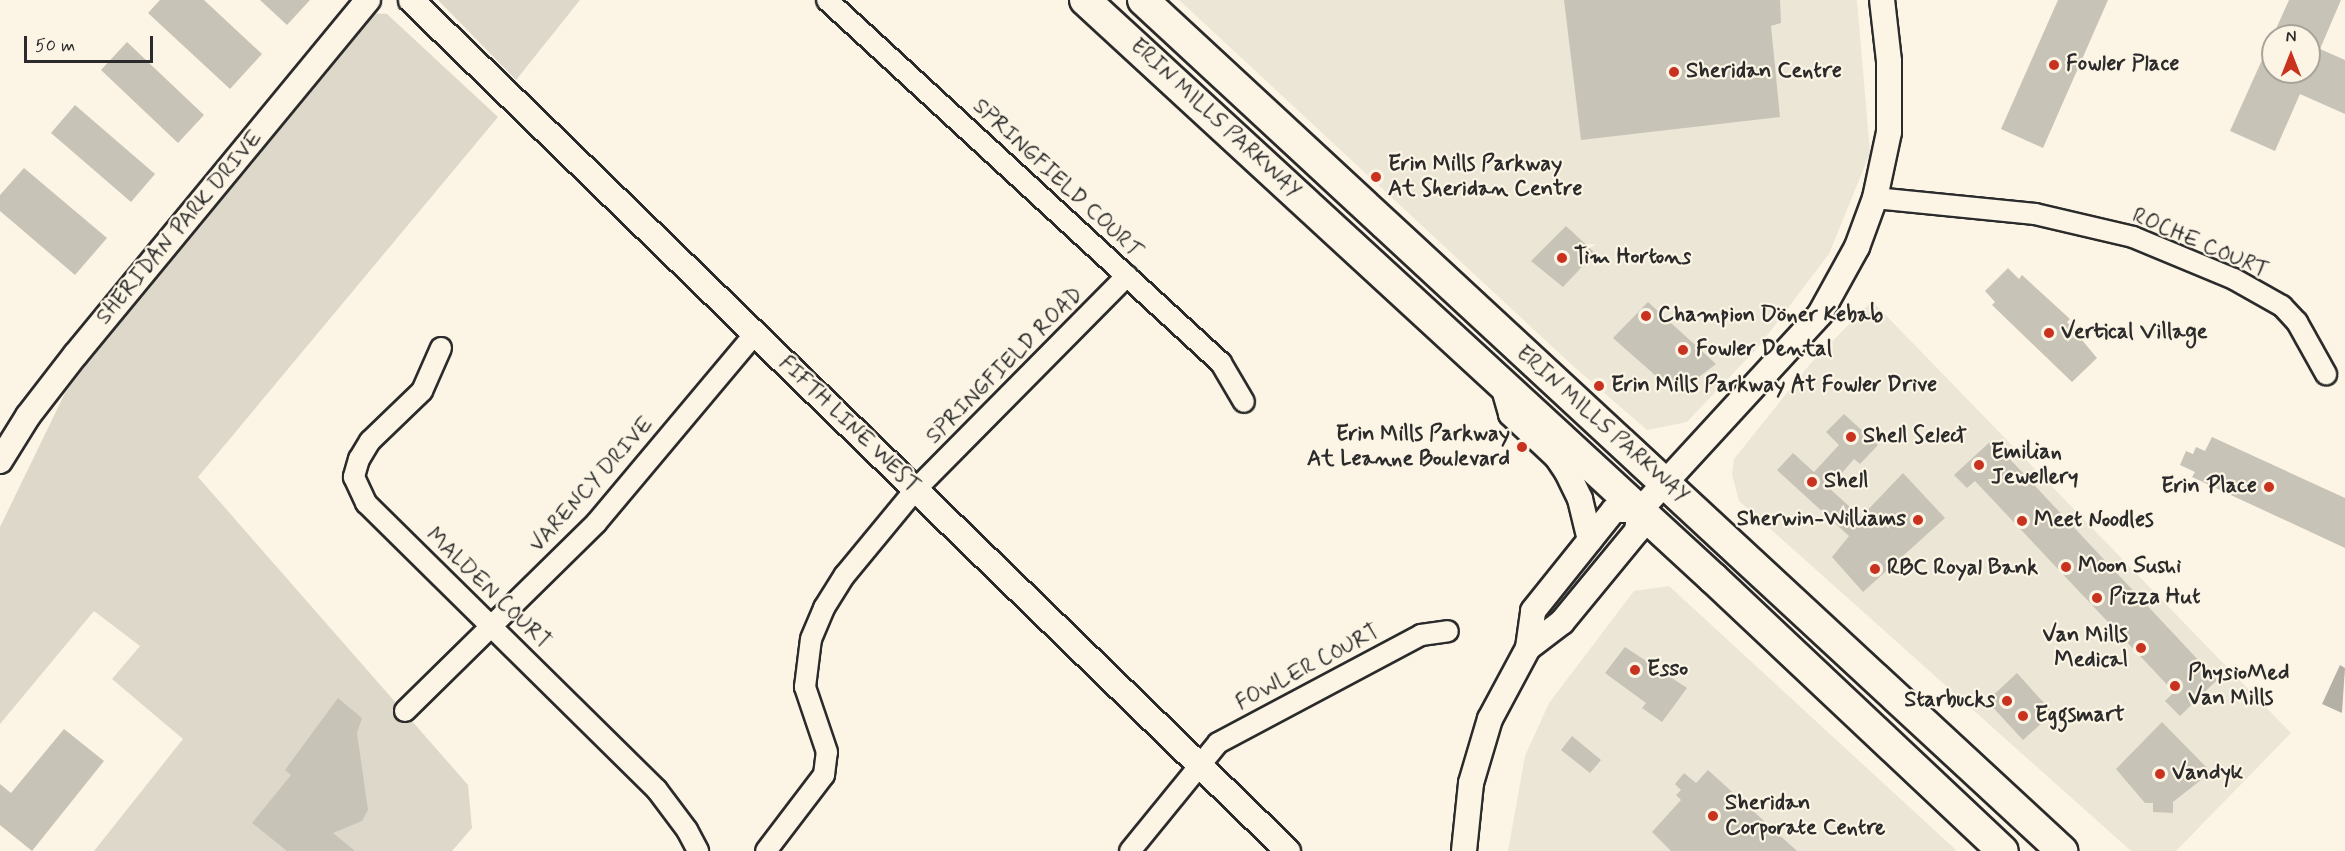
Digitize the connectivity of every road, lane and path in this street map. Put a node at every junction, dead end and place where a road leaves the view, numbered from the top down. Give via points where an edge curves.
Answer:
1 (368, 0) edge
2 (411, 0) edge
3 (827, 0) edge
4 (1085, 0) edge
5 (1143, 0) edge
6 (1882, 0) edge
7 (1875, 198) junction
8 (1127, 276) junction
9 (754, 335) junction
10 (441, 348) dead end
11 (2326, 374) dead end
12 (1504, 389) junction
13 (1244, 402) dead end
14 (0, 461) edge
15 (1665, 483) junction
16 (916, 489) junction
17 (1640, 510) junction
18 (1590, 540) junction
19 (492, 625) junction
20 (1448, 631) dead end
21 (1528, 648) junction
22 (405, 711) dead end
23 (1199, 763) junction
24 (1463, 848) edge
25 (698, 851) edge
26 (766, 851) edge
27 (1130, 851) edge
28 (1288, 851) edge
29 (2003, 851) edge
30 (2062, 851) edge

1 - 14 street, SHERIDAN PARK DRIVE via 76,354 28,416
2 - 9 street, FIFTH LINE WEST
3 - 8 street, SPRINGFIELD COURT
4 - 12 main road, ERIN MILLS PARKWAY
5 - 15 main road, ERIN MILLS PARKWAY
6 - 7 street via 1889,61 1889,132
7 - 11 street, ROCHE COURT via 2035,214 2133,237 2234,279 2282,306 2297,322
7 - 15 street via 1857,247 1820,314
8 - 13 street, SPRINGFIELD COURT via 1221,363
8 - 16 street, SPRINGFIELD ROAD
9 - 16 street, FIFTH LINE WEST
9 - 19 street, VARENCY DRIVE via 597,522
10 - 19 street, MALDEN COURT via 422,391 370,441 354,477 366,503
12 - 17 main road, ERIN MILLS PARKWAY
12 - 18 street via 1511,414 1557,457 1567,472 1580,499
15 - 17 street
15 - 30 main road, ERIN MILLS PARKWAY
16 - 23 street, FIFTH LINE WEST
16 - 26 street via 845,575 811,639 805,687 827,752 824,775
17 - 18 street via 1614,510
17 - 21 street via 1637,531 1631,539 1562,622
17 - 29 main road, ERIN MILLS PARKWAY
18 - 21 street via 1533,611
19 - 22 street, VARENCY DRIVE
19 - 25 street, MALDEN COURT via 657,790
20 - 23 street, FOWLER COURT via 1421,635 1218,743
21 - 24 street via 1491,719 1471,783
23 - 27 street, FOWLER COURT
23 - 28 street, FIFTH LINE WEST

